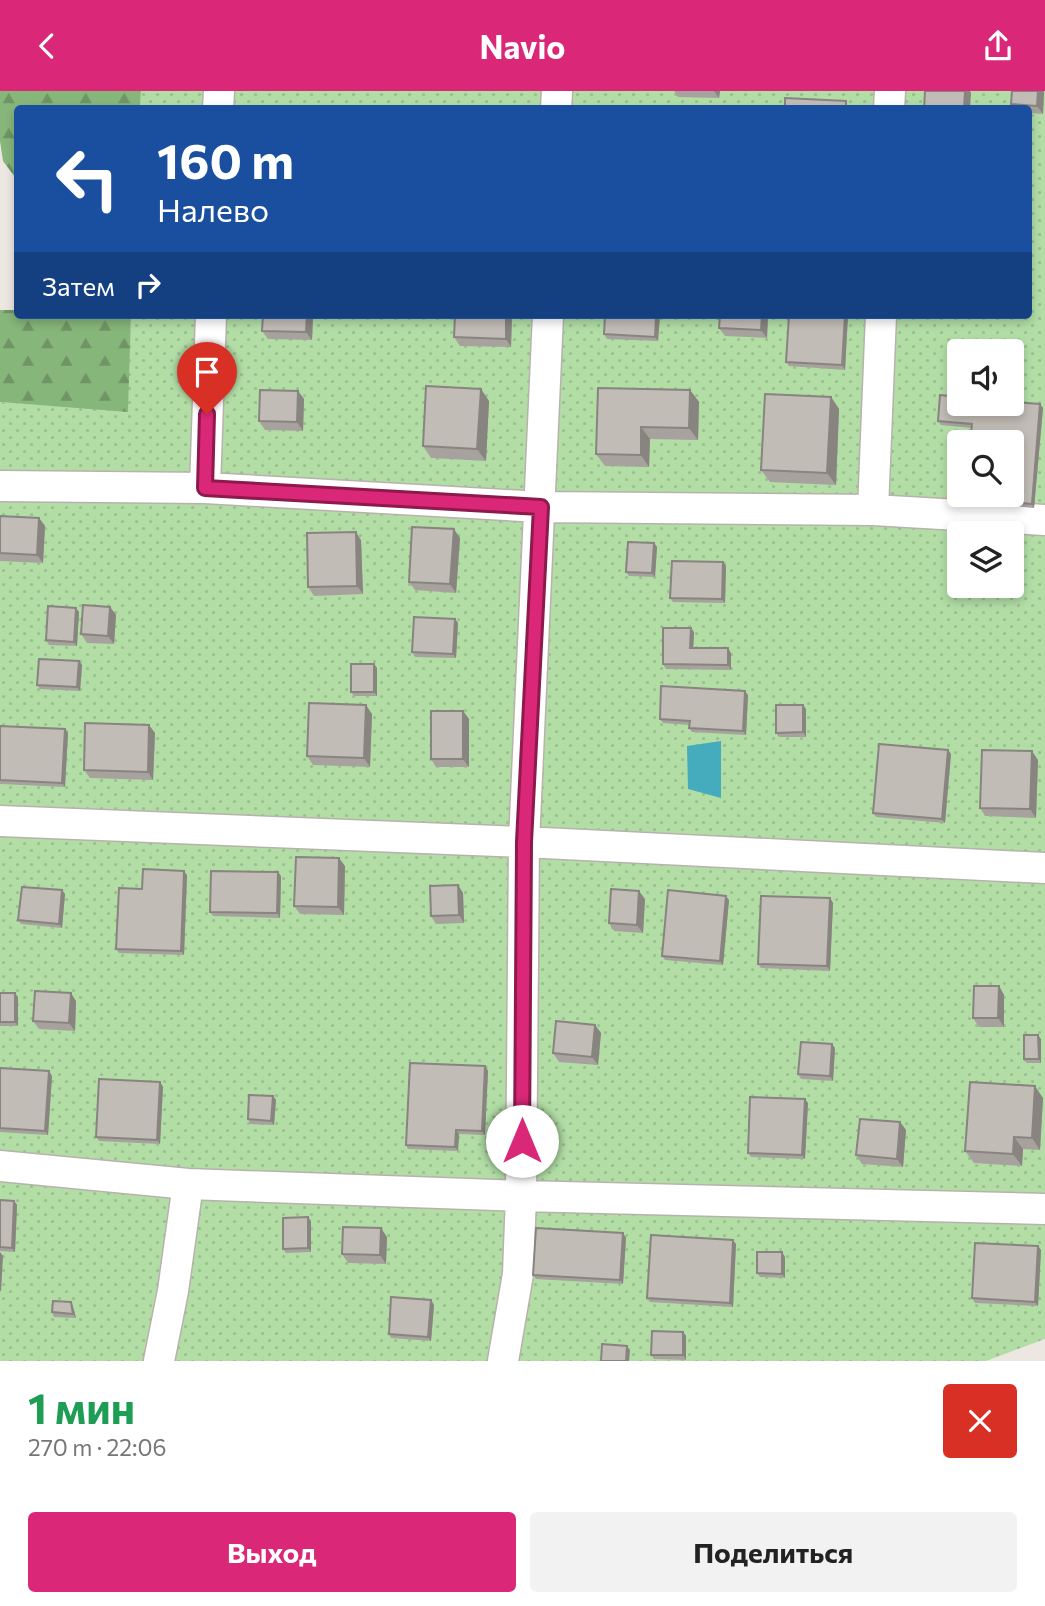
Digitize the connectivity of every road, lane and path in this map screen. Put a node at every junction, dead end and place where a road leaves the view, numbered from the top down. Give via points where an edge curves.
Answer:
1 (211, 319) edge
2 (548, 319) edge
3 (881, 319) edge
4 (0, 486) edge
5 (205, 488) junction
6 (541, 507) junction
7 (873, 510) junction
8 (1045, 520) edge
9 (0, 821) edge
10 (524, 842) junction
11 (1045, 868) edge
12 (0, 1166) edge
13 (188, 1184) junction
14 (521, 1196) junction
15 (1045, 1209) edge
16 (159, 1361) edge
17 (503, 1361) edge

1 - 5 street
2 - 6 street
3 - 7 street
4 - 5 street
5 - 6 street
6 - 7 street
6 - 10 street
7 - 8 street
9 - 10 street
10 - 11 street
10 - 14 street
12 - 13 street
13 - 14 street
13 - 16 street
14 - 15 street
14 - 17 street via 518,1274

